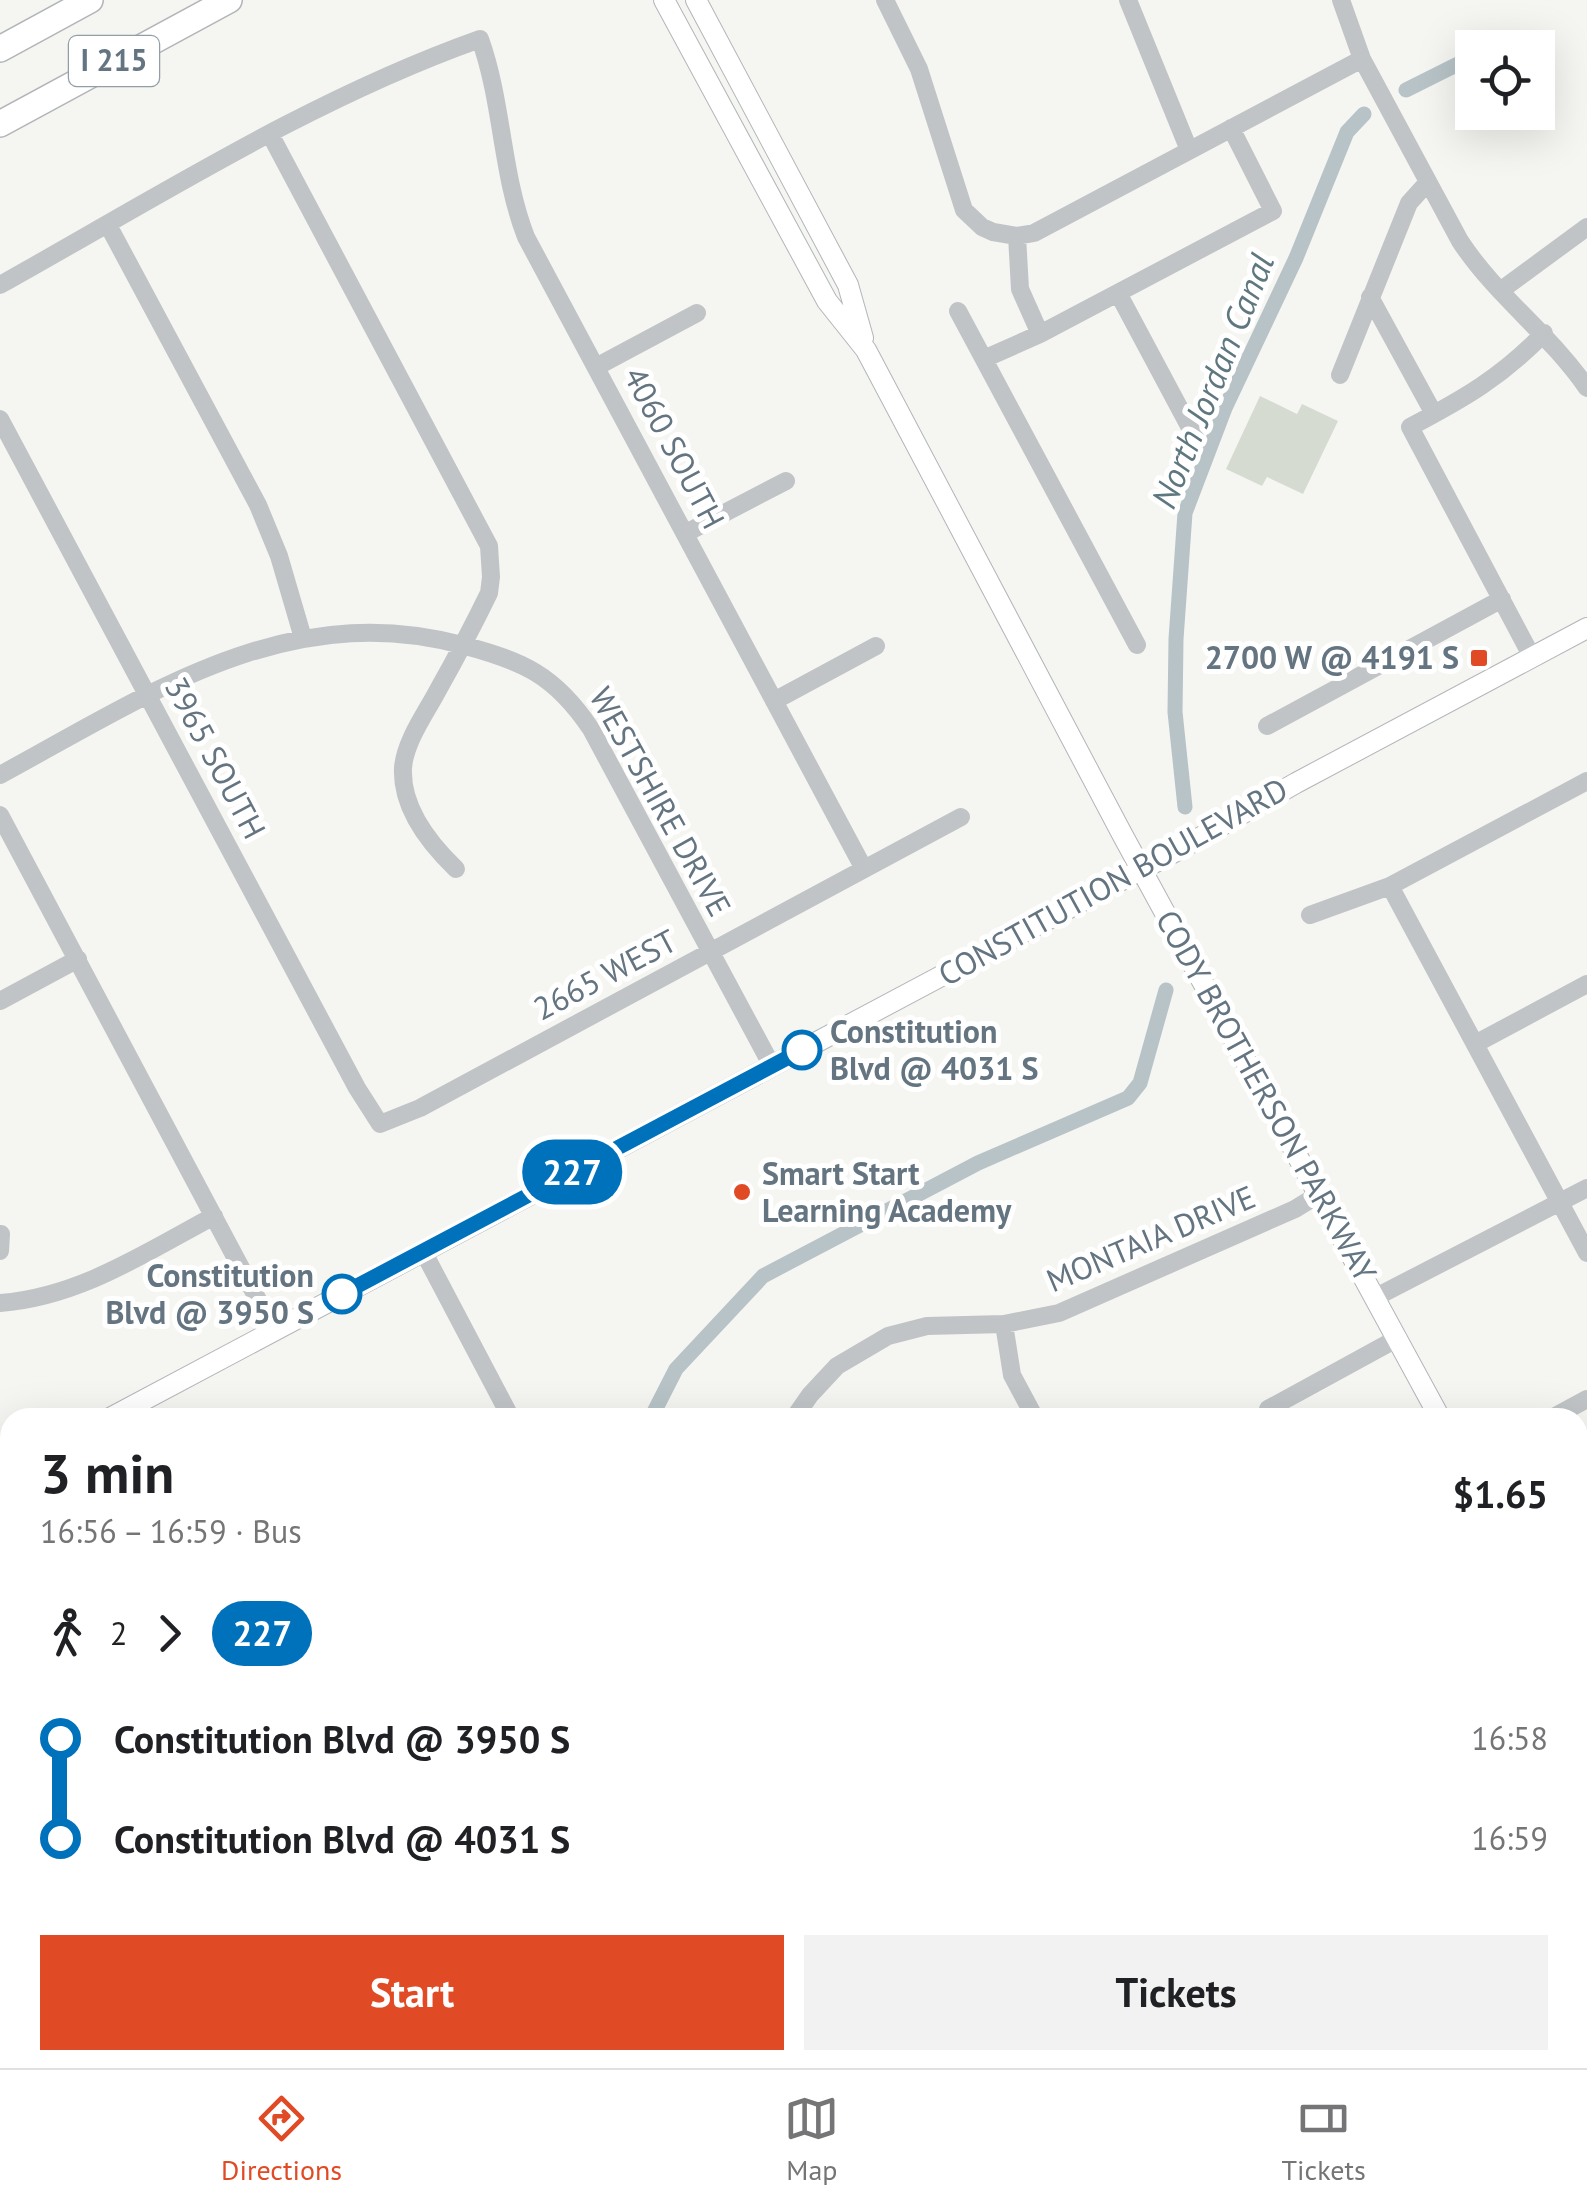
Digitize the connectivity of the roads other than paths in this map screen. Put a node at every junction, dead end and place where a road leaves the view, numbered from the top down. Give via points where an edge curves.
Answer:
1 (90, 0) edge
2 (229, 0) edge
3 (664, 0) edge
4 (696, 0) edge
5 (885, 0) edge
6 (1128, 0) edge
7 (1341, 0) edge
8 (0, 49) edge
9 (1362, 59) junction
10 (0, 124) edge
11 (1231, 128) junction
12 (270, 134) junction
13 (1189, 150) junction
14 (1428, 182) junction
15 (108, 225) junction
16 (1587, 226) edge
17 (1017, 236) junction
18 (0, 285) edge
19 (1500, 291) junction
20 (1118, 293) junction
21 (1370, 297) junction
22 (958, 310) dead end
23 (697, 313) dead end
24 (1544, 333) junction
25 (1040, 334) junction
26 (866, 350) junction
27 (986, 358) junction
28 (596, 367) junction
29 (1340, 375) dead end
30 (1587, 388) edge
31 (1434, 414) junction
32 (0, 420) edge
33 (1196, 439) dead end
34 (786, 480) dead end
35 (686, 534) junction
36 (1502, 599) junction
37 (1587, 628) edge
38 (302, 638) junction
39 (463, 645) junction
40 (1137, 645) dead end
41 (876, 646) dead end
42 (1532, 657) junction
43 (148, 696) junction
44 (774, 701) junction
45 (1267, 726) dead end
46 (0, 775) edge
47 (1587, 780) edge
48 (0, 815) edge
49 (961, 817) dead end
50 (456, 869) dead end
51 (864, 869) junction
52 (1142, 870) junction
53 (1390, 886) junction
54 (1310, 915) dead end
55 (710, 952) junction
56 (78, 960) junction
57 (1587, 984) edge
58 (0, 1001) edge
59 (1475, 1044) junction
60 (772, 1066) junction
61 (380, 1124) joint
62 (1587, 1188) edge
63 (1320, 1193) junction
64 (1559, 1201) junction
65 (214, 1216) junction
66 (1, 1234) edge
67 (0, 1251) edge
68 (423, 1251) junction
69 (1587, 1253) edge
70 (1376, 1296) junction
71 (0, 1304) edge
72 (1004, 1324) junction
73 (274, 1330) junction
74 (1398, 1338) junction
75 (129, 1408) edge
76 (506, 1408) edge
77 (801, 1408) edge
78 (1030, 1408) edge
79 (1270, 1408) edge
80 (1435, 1408) edge

1 - 8 highway, I 215
2 - 10 highway, I 215
3 - 26 main road, CODY BROTHERSON PARKWAY via 826,301
4 - 26 main road, CODY BROTHERSON PARKWAY via 848,285
5 - 17 street via 920,69 959,202 982,227
6 - 13 street
7 - 9 street
9 - 11 street
9 - 14 street
11 - 13 street
11 - 20 street via 1273,211
12 - 15 street
12 - 28 street, 4060 SOUTH via 480,39 494,79 513,204
12 - 39 street via 488,546 489,592
13 - 17 street
14 - 19 street via 1460,241
14 - 21 street via 1409,203
15 - 18 street
15 - 38 street via 263,516
16 - 19 street
17 - 25 street via 1020,289
19 - 24 street
20 - 25 street
20 - 33 street
21 - 29 street
21 - 31 street
22 - 27 street
23 - 28 street
24 - 30 street
24 - 31 street via 1497,378
25 - 27 street
26 - 52 main road, CODY BROTHERSON PARKWAY
27 - 40 street
28 - 35 street, 4060 SOUTH
31 - 36 street via 1410,428
32 - 43 street, 3965 SOUTH
34 - 35 street
35 - 44 street, 4060 SOUTH
36 - 42 street
36 - 45 street
37 - 42 main road, CONSTITUTION BOULEVARD
38 - 39 street, WESTSHIRE DRIVE via 384,630
38 - 43 street, WESTSHIRE DRIVE via 219,662
39 - 50 street via 403,766 415,816
39 - 55 street, WESTSHIRE DRIVE via 531,667 563,690
41 - 44 street
42 - 52 main road, CONSTITUTION BOULEVARD
43 - 46 street, WESTSHIRE DRIVE
43 - 61 street, 3965 SOUTH
44 - 51 street, 4060 SOUTH
47 - 53 street
48 - 56 street
49 - 51 street, 2665 WEST
51 - 55 street, 2665 WEST
52 - 60 main road, CONSTITUTION BOULEVARD
52 - 63 main road, CODY BROTHERSON PARKWAY
53 - 54 street
53 - 59 street
55 - 60 street, WESTSHIRE DRIVE
55 - 61 street, 2665 WEST
56 - 58 street
56 - 65 street
57 - 59 street
59 - 64 street
60 - 68 main road, CONSTITUTION BOULEVARD
62 - 64 street
63 - 70 main road, CODY BROTHERSON PARKWAY
63 - 72 street, MONTAIA DRIVE via 1078,1306
64 - 69 street
64 - 70 street
65 - 71 street via 66,1292
65 - 73 street
66 - 67 street
68 - 73 main road, CONSTITUTION BOULEVARD
68 - 76 street
70 - 74 main road, CODY BROTHERSON PARKWAY
72 - 77 street, MONTAIA DRIVE via 926,1326 888,1336 837,1366
72 - 78 street via 1012,1375
73 - 75 main road, CONSTITUTION BOULEVARD
74 - 79 street
74 - 80 main road, CODY BROTHERSON PARKWAY

